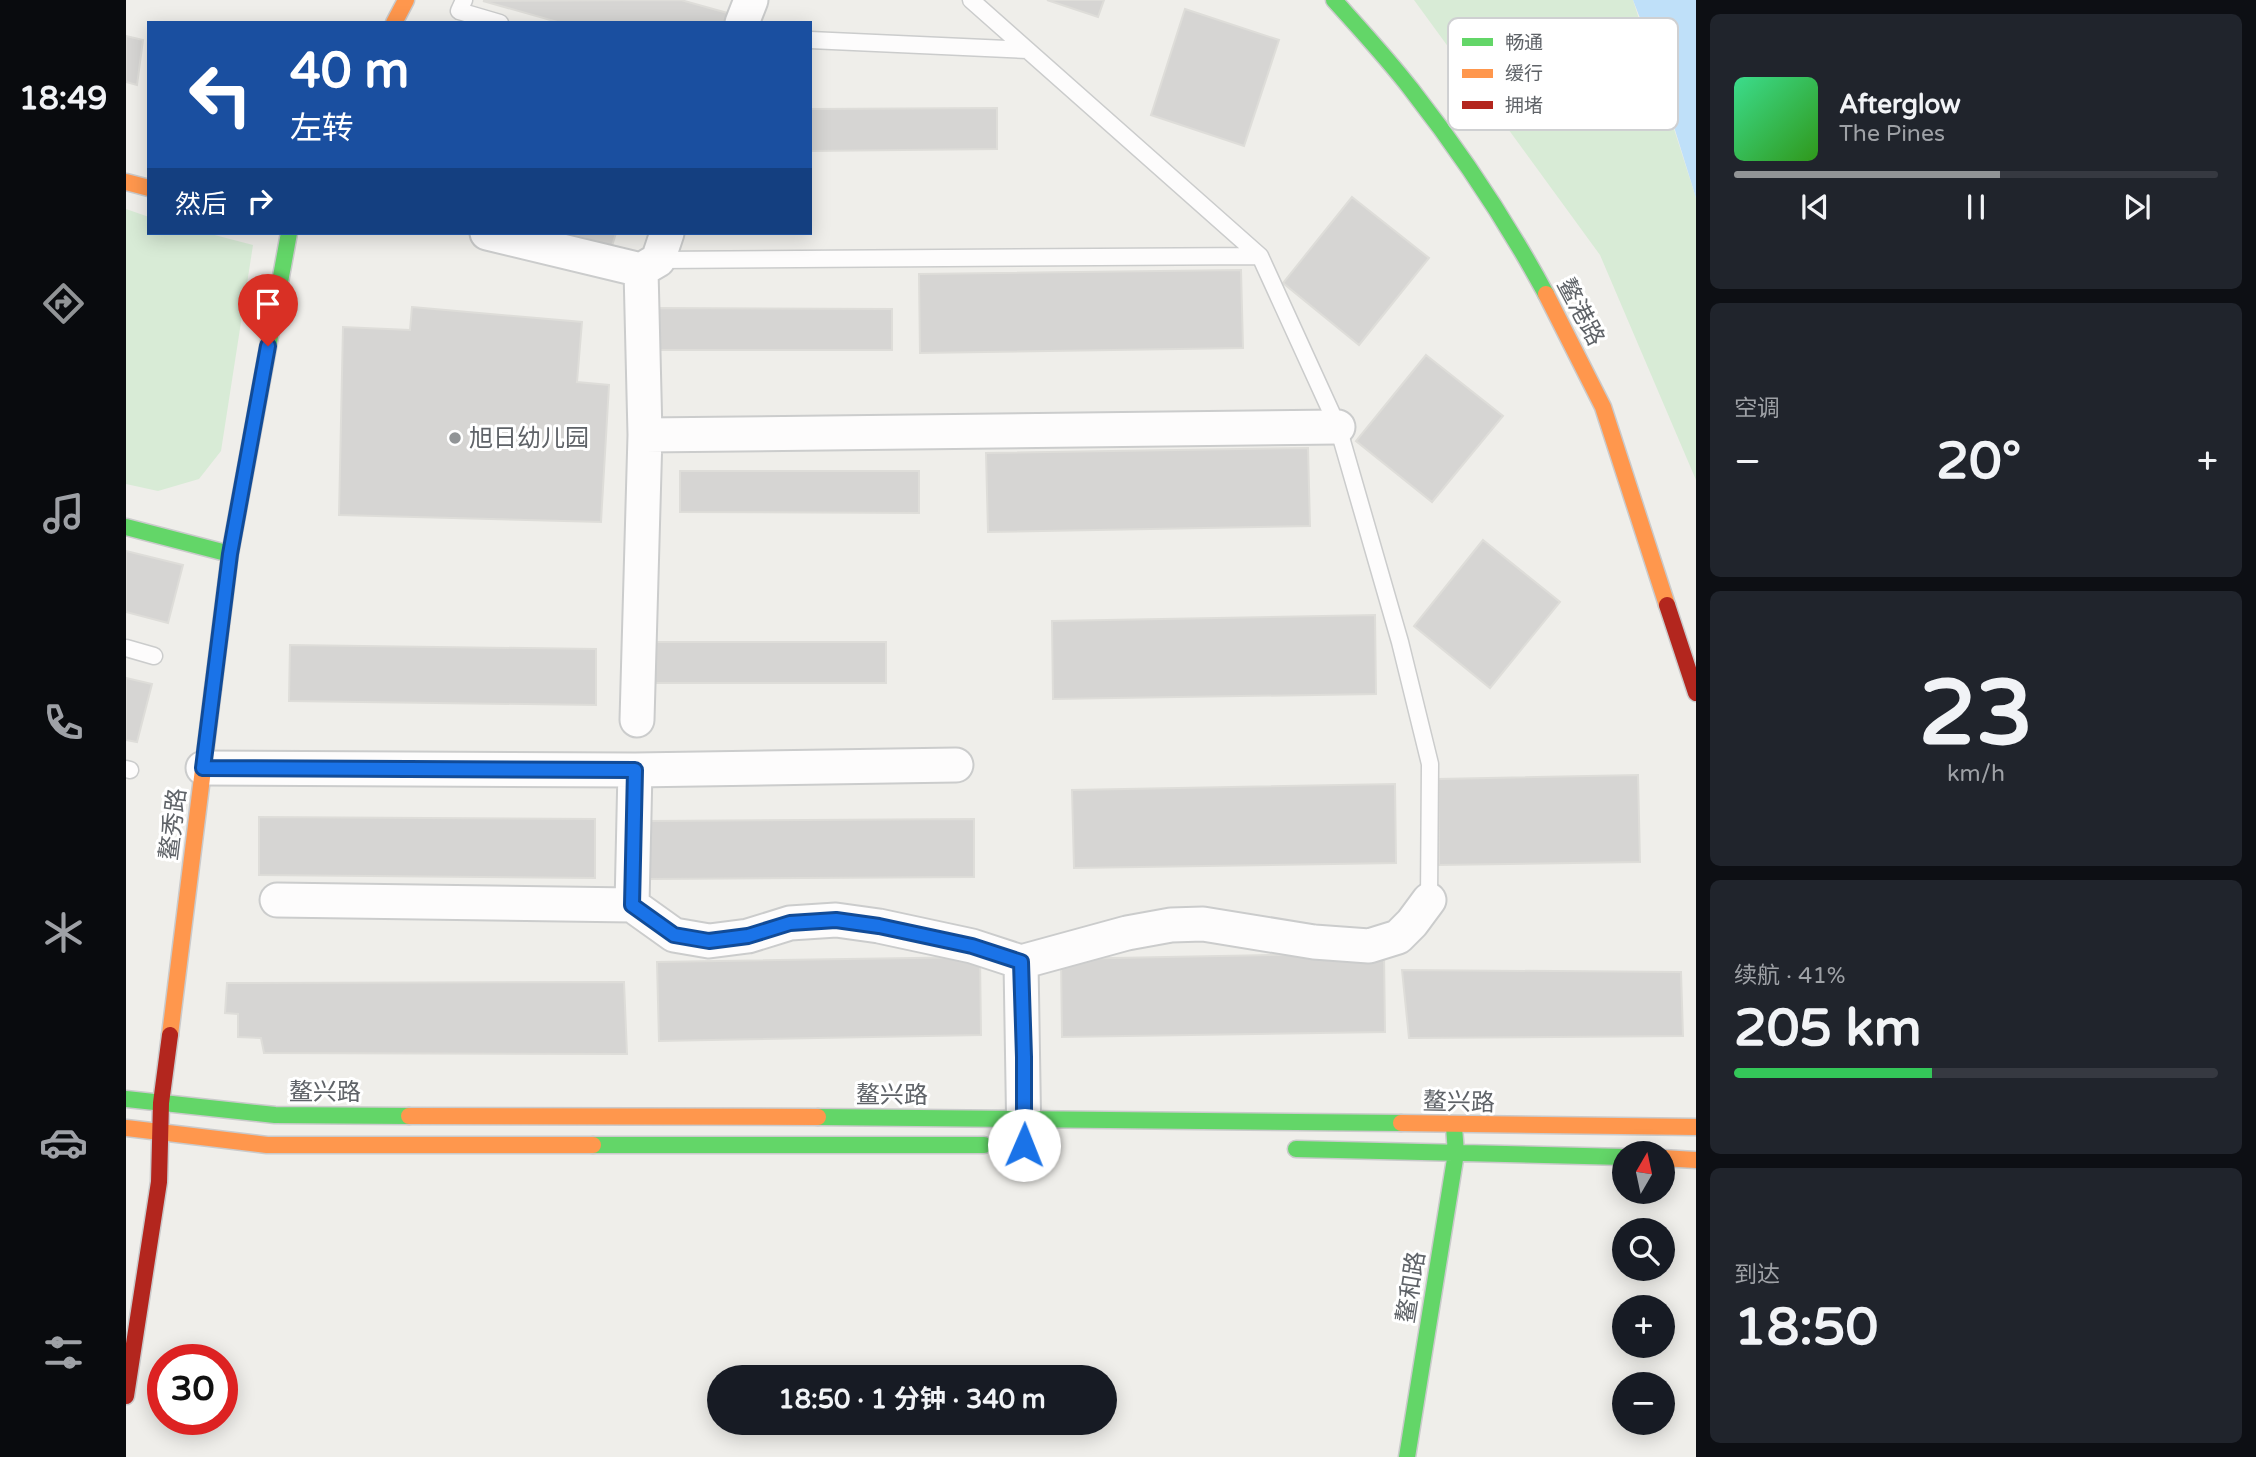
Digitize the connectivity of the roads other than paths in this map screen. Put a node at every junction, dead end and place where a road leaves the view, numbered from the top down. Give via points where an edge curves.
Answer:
1 (406, 0) edge
2 (464, 0) edge
3 (751, 0) edge
4 (971, 0) edge
5 (1334, 0) edge
6 (395, 21) edge
7 (493, 21) edge
8 (743, 21) edge
9 (812, 40) edge
10 (1027, 50) junction
11 (126, 182) edge
12 (147, 187) edge
13 (289, 235) edge
14 (504, 235) edge
15 (655, 254) edge
16 (1260, 256) junction
17 (1338, 427) junction
18 (645, 435) junction
19 (126, 527) edge
20 (230, 554) junction
21 (126, 648) edge
22 (154, 656) dead end
23 (1696, 693) edge
24 (637, 720) dead end
25 (956, 765) dead end
26 (203, 768) junction
27 (635, 770) junction
28 (277, 900) dead end
29 (1429, 900) joint
30 (632, 905) junction
31 (1021, 962) junction
32 (126, 1099) edge
33 (161, 1103) junction
34 (1454, 1125) junction
35 (1696, 1127) edge
36 (126, 1128) edge
37 (160, 1132) junction
38 (1018, 1140) junction
39 (1279, 1149) dead end
40 (1456, 1153) junction
41 (1612, 1157) edge
42 (1675, 1159) edge
43 (1696, 1160) edge
44 (126, 1396) edge
45 (1406, 1457) edge

1 - 6 main road
2 - 7 lane via 459,11
3 - 8 street
4 - 10 lane
5 - 23 main road, 鳌港路 via 1409,86 1460,155 1519,245 1567,331 1614,437
9 - 10 lane
10 - 16 lane
11 - 12 main road
13 - 20 main road, 鳌秀路
14 - 15 street
15 - 16 lane
15 - 18 street
16 - 17 lane
17 - 18 street
17 - 29 lane via 1430,764
18 - 24 street
19 - 20 main road
20 - 26 main road, 鳌秀路
21 - 22 lane
25 - 27 street
26 - 27 street
26 - 33 main road, 鳌秀路
27 - 30 street
28 - 30 street
29 - 31 street via 1398,937 1369,946 1203,924 1171,925
30 - 31 street via 674,935 709,941 748,936 790,923 836,920 972,946
31 - 38 street
32 - 33 main road, 鳌兴路
33 - 37 main road, 鳌秀路
33 - 38 main road, 鳌兴路 via 275,1115
34 - 35 main road, 鳌兴路
34 - 38 main road, 鳌兴路
34 - 40 main road, 鳌和路
36 - 37 main road, 鳌兴路
37 - 38 main road, 鳌兴路 via 267,1145
37 - 44 main road, 鳌秀路 via 159,1182
39 - 40 main road, 鳌兴路
40 - 41 main road, 鳌兴路
40 - 45 main road, 鳌和路
42 - 43 main road

